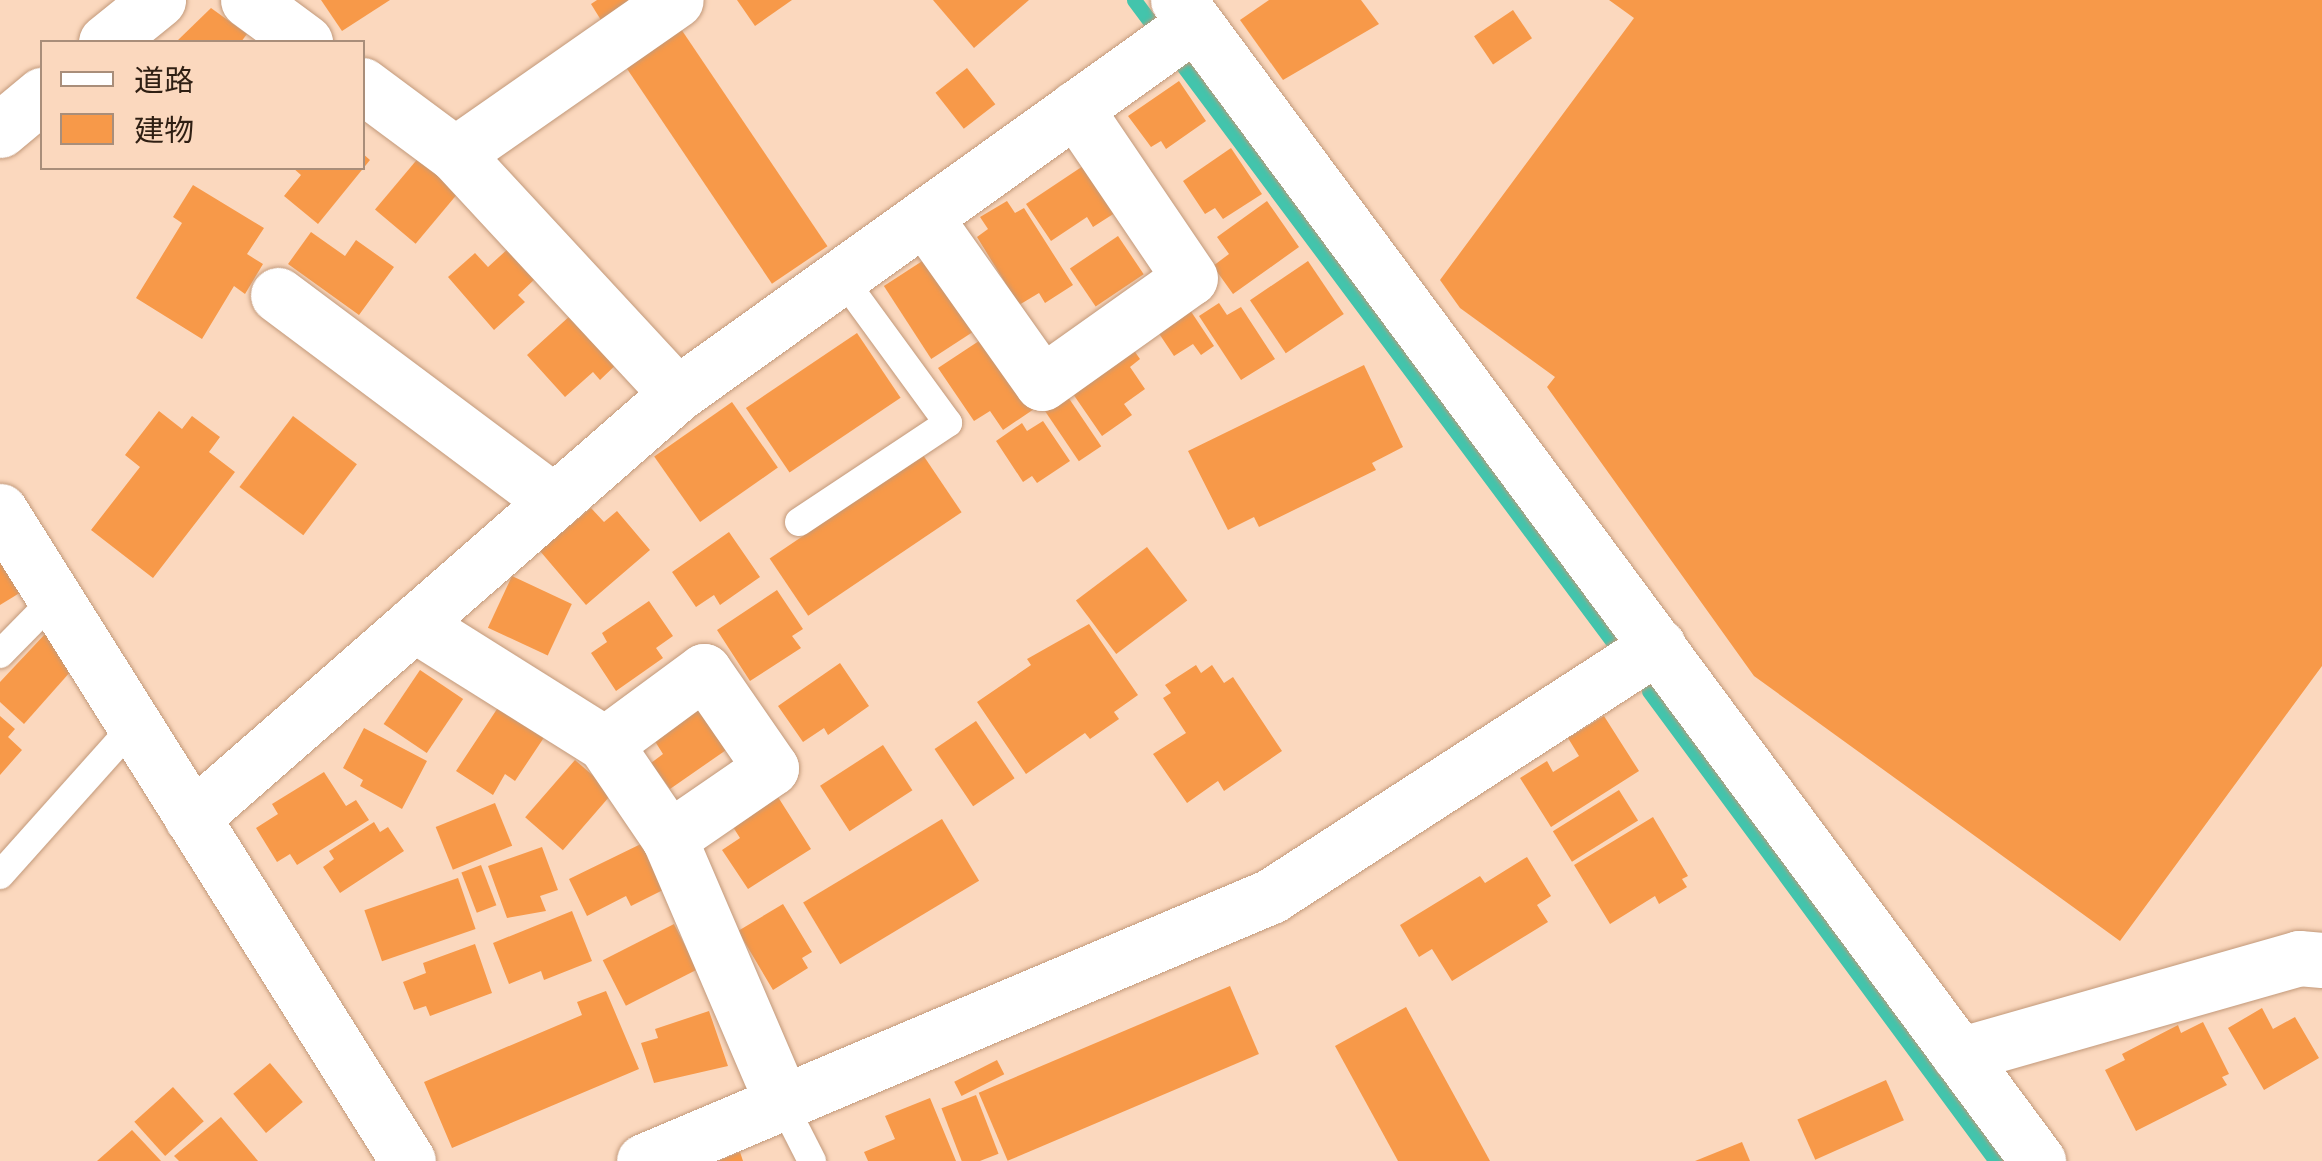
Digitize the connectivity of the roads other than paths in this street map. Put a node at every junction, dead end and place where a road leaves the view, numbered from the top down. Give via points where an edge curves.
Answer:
1 (248, 0) edge
2 (676, 0) edge
3 (149, 2) edge
4 (1186, 11) edge
5 (108, 40) edge
6 (302, 40) edge
7 (365, 87) edge
8 (40, 97) edge
9 (1075, 108) junction
10 (0, 130) edge
11 (456, 154) junction
12 (924, 218) junction
13 (841, 276) junction
14 (278, 295) dead end
15 (677, 394) junction
16 (551, 499) junction
17 (0, 511) edge
18 (799, 522) dead end
19 (55, 598) junction
20 (414, 624) junction
21 (1658, 646) junction
22 (0, 654) edge
23 (134, 725) junction
24 (605, 744) junction
25 (192, 818) junction
26 (669, 838) junction
27 (0, 874) edge
28 (2322, 960) edge
29 (1959, 1055) junction
30 (782, 1102) junction
31 (408, 1161) edge
32 (644, 1161) edge
33 (812, 1161) edge
34 (2038, 1161) edge

1 - 6 street
2 - 11 street
3 - 5 street
4 - 9 street
4 - 21 street
7 - 11 street
8 - 10 street
9 - 12 street
9 - 12 street via 1190,278 1042,383
11 - 15 street
12 - 13 street
13 - 15 street
13 - 18 lane via 948,422
14 - 16 street
15 - 16 street
16 - 20 street
17 - 19 street
19 - 22 lane
19 - 23 street
20 - 24 street
20 - 25 street
21 - 29 street
21 - 30 street via 1271,896
23 - 25 street
23 - 27 lane
24 - 26 street
24 - 26 street via 704,671 772,768
25 - 31 street
26 - 30 street
28 - 29 street via 2298,958
29 - 34 street
30 - 32 street
30 - 33 lane

